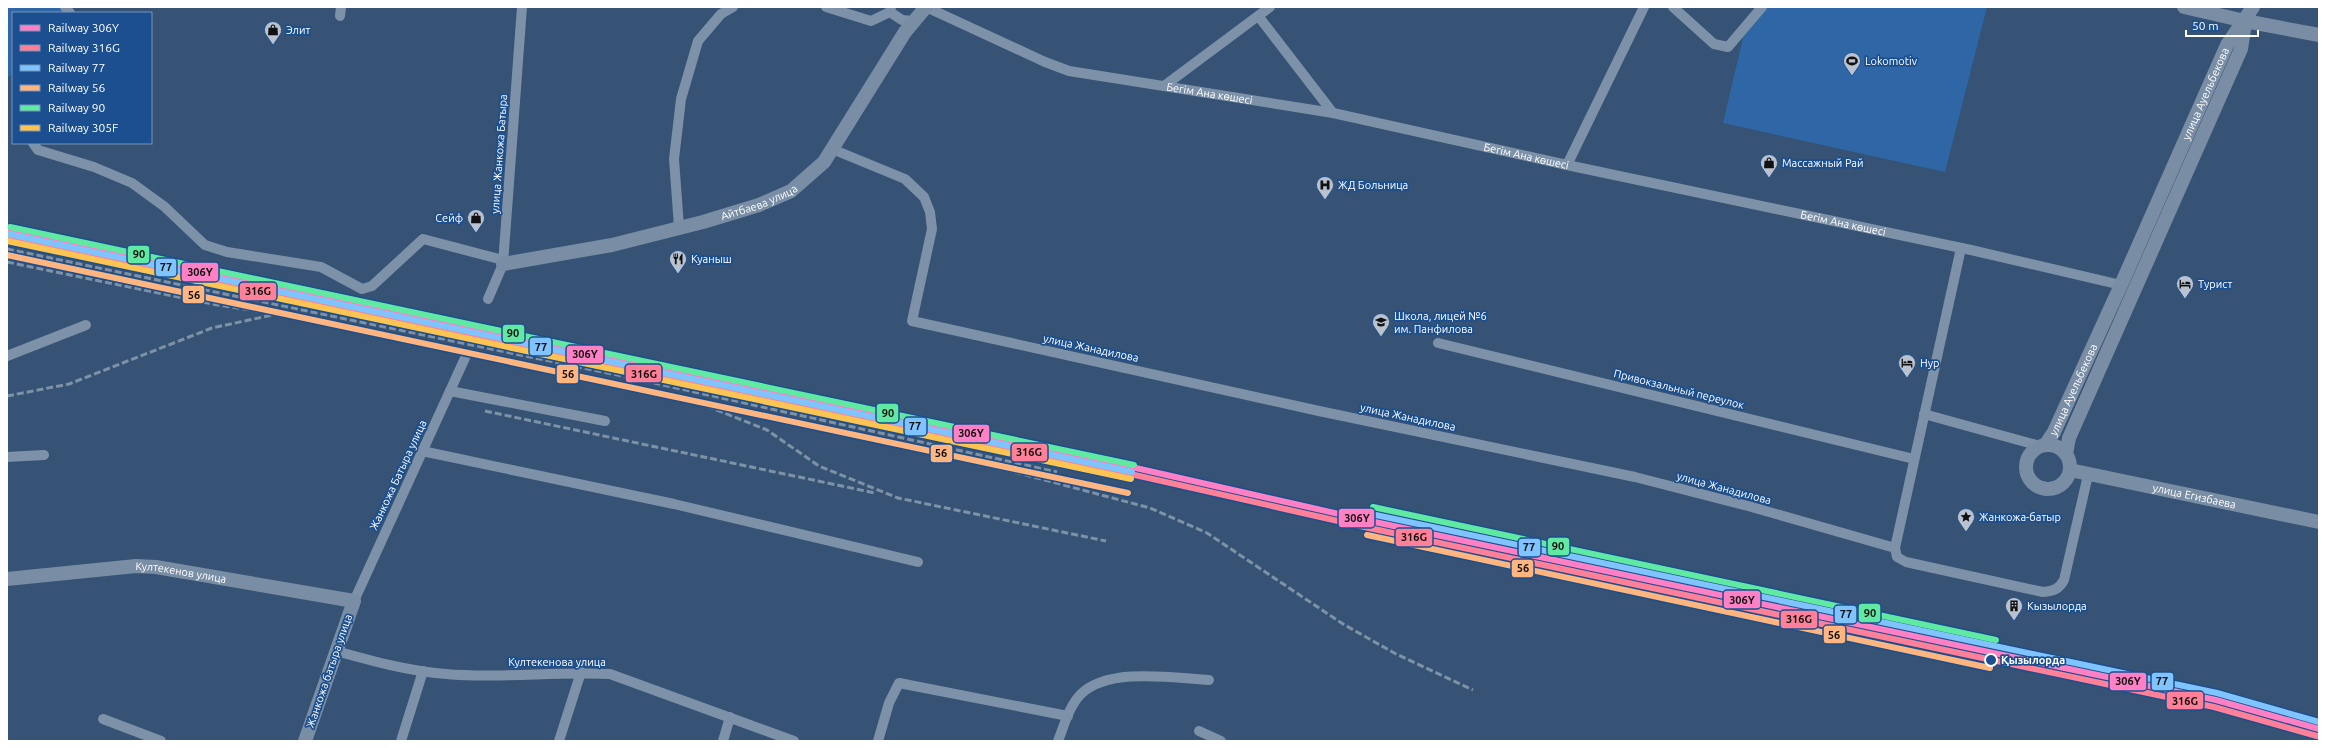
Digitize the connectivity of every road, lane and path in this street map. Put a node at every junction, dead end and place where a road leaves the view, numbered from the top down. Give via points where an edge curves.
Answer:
1 (522, 7) edge
2 (733, 7) edge
3 (826, 7) edge
4 (926, 7) edge
5 (1270, 7) edge
6 (1644, 7) edge
7 (1673, 7) edge
8 (1762, 7) edge
9 (2184, 7) edge
10 (2253, 7) edge
11 (891, 9) edge
12 (1259, 17) junction
13 (914, 21) junction
14 (2245, 21) junction
15 (2319, 35) edge
16 (1164, 86) junction
17 (1333, 113) junction
18 (34, 144) edge
19 (832, 149) junction
20 (1567, 165) junction
21 (679, 227) junction
22 (1961, 248) junction
23 (503, 262) junction
24 (2121, 285) junction
25 (2135, 289) junction
26 (488, 299) dead end
27 (86, 325) dead end
28 (1438, 343) dead end
29 (7, 356) edge
30 (465, 358) dead end
31 (450, 391) junction
32 (1924, 414) junction
33 (605, 421) dead end
34 (2043, 445) junction
35 (422, 451) junction
36 (2066, 454) junction
37 (44, 455) dead end
38 (7, 457) edge
39 (1914, 459) junction
40 (2070, 470) junction
41 (2088, 475) junction
42 (2319, 522) edge
43 (1895, 548) junction
44 (918, 562) dead end
45 (7, 579) edge
46 (354, 601) junction
47 (336, 651) junction
48 (423, 671) junction
49 (581, 672) junction
50 (1209, 680) dead end
51 (1068, 716) junction
52 (730, 717) junction
53 (103, 719) dead end
54 (1199, 731) dead end
55 (161, 741) edge
56 (305, 741) edge
57 (401, 741) edge
58 (559, 741) edge
59 (723, 741) edge
60 (794, 741) edge
61 (878, 741) edge
62 (1058, 741) edge
63 (1221, 741) edge

1 - 23 street, улица Жанкожа Батыра
2 - 21 street via 721,14 698,41 681,99 674,159
3 - 11 street via 871,21
4 - 13 street, Айтбаева улица
4 - 16 street, Бегім Ана көшесі via 1070,71
5 - 12 street
6 - 20 street
7 - 8 street via 1714,44 1728,46
9 - 14 street
10 - 14 street
11 - 13 street via 902,20
12 - 16 street
12 - 17 street
13 - 19 street, Айтбаева улица
14 - 15 street
14 - 24 street, улица Ауельбекова via 2227,45
14 - 25 street, улица Ауельбекова via 2241,49
16 - 17 street, Бегім Ана көшесі
17 - 20 street, Бегім Ана көшесі
18 - 23 street via 38,150 94,167 132,184 166,207 206,245 227,252 321,267 362,288 372,286 422,239
19 - 21 street, Айтбаева улица via 816,171 802,184 778,198
19 - 43 street, улица Жанадилова via 905,179 924,197 930,212 932,229 912,321 1319,411 1635,476
20 - 22 street, Бегім Ана көшесі
21 - 23 street, Айтбаева улица via 612,244
22 - 24 street, Бегім Ана көшесі
22 - 32 street
23 - 26 street, улица Жанкожа Батыра
24 - 25 street, Бегім Ана көшесі
24 - 34 street, улица Ауельбекова via 2054,432
25 - 36 street, улица Ауельбекова via 2069,438
27 - 29 street
28 - 39 street, Привокзальный переулок
30 - 31 street, Жанкожа Батыра улица
31 - 33 street
31 - 35 street, Жанкожа Батыра улица
32 - 34 street
32 - 39 street
34 - 36 street via 2061,448
34 - 40 street via 2032,450 2025,465 2026,474 2037,487 2054,488 2067,478
35 - 44 street via 674,504
35 - 46 street, Жанкожа Батыра улица
36 - 40 street
37 - 38 street
39 - 43 street
40 - 41 street, улица Егизбаева
41 - 42 street, улица Егизбаева
41 - 43 street via 2064,580 2060,587 2053,591 2043,592 1906,562 1897,557
45 - 46 street, Култекенов улица via 136,566 156,567
46 - 47 street, Жанкожа батыра улица
47 - 48 street, Култекенова улица via 392,666
47 - 56 street, Жанкожа батыра улица
48 - 49 street, Култекенова улица via 446,674 536,675
48 - 57 street
49 - 52 street, Култекенова улица via 610,674
49 - 58 street
50 - 51 street via 1129,677 1097,683 1080,695
51 - 61 street via 899,683 889,704
51 - 62 street
52 - 59 street
52 - 60 street, Култекенова улица
53 - 55 street
54 - 63 street

